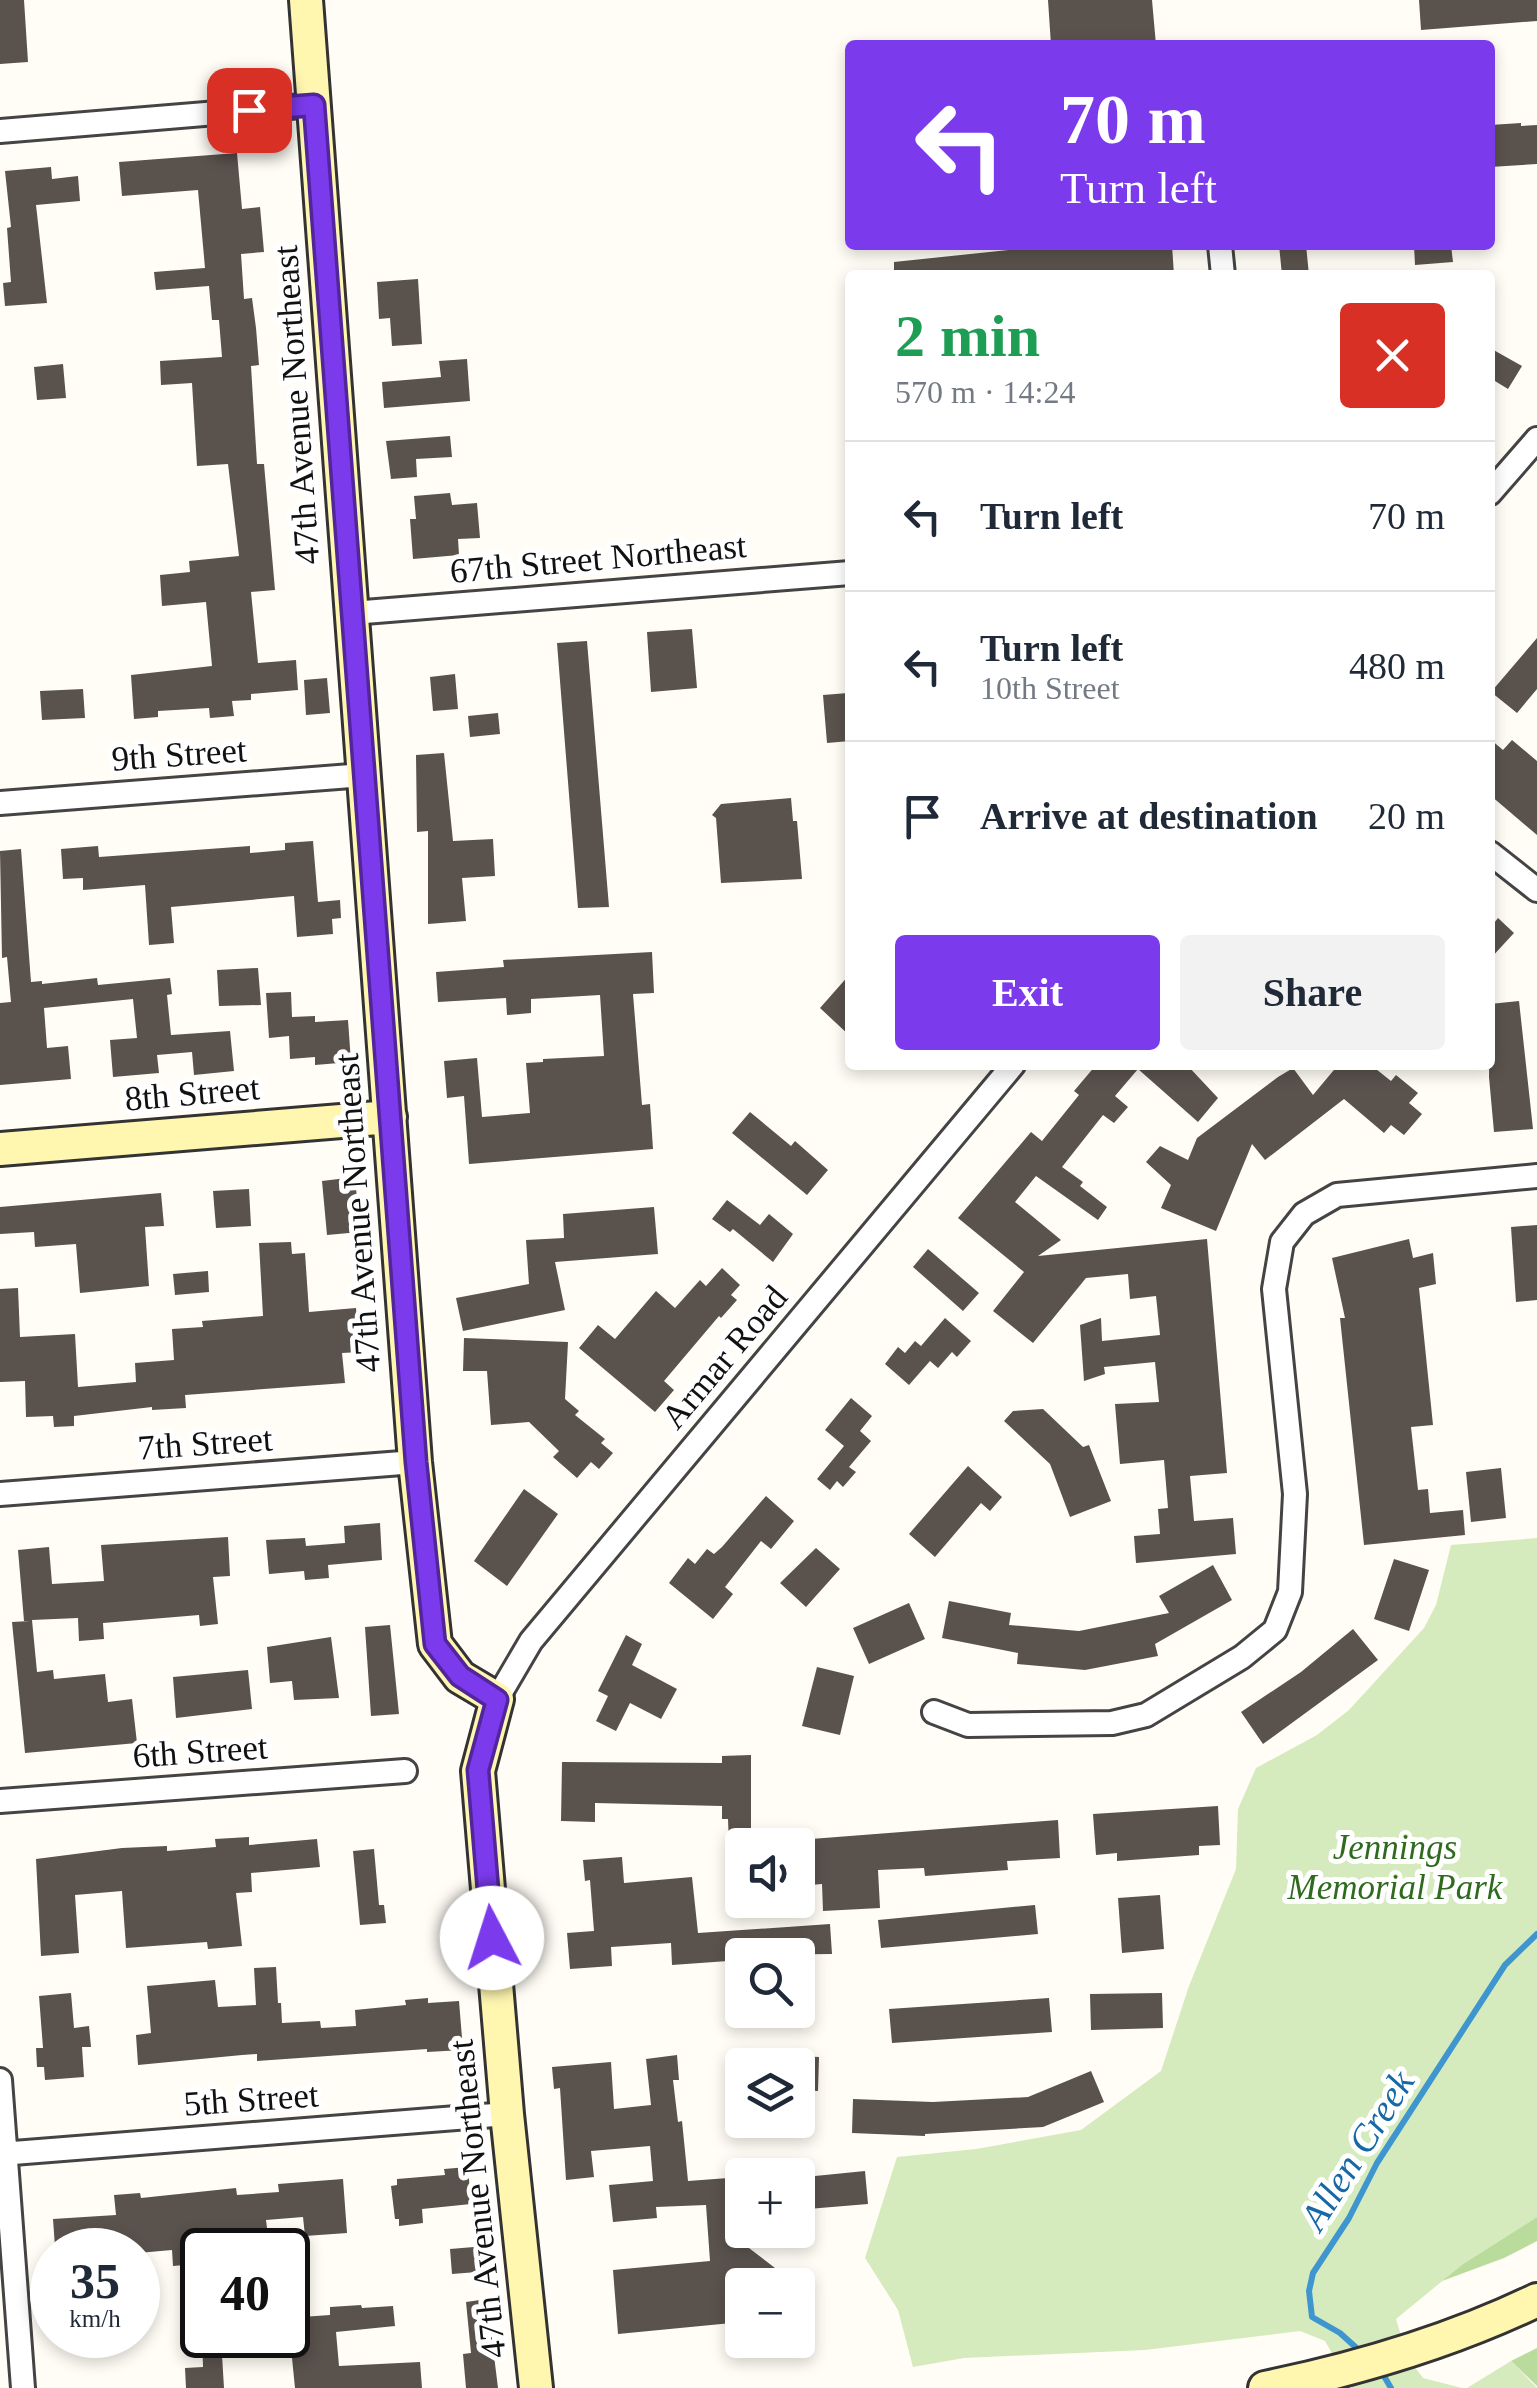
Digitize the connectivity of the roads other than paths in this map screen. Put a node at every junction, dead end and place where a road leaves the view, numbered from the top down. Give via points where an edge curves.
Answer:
1 (306, 0) edge
2 (314, 105) junction
3 (0, 131) edge
4 (1537, 439) edge
5 (1495, 487) edge
6 (845, 573) edge
7 (352, 613) junction
8 (364, 775) junction
9 (0, 803) edge
10 (1495, 857) edge
11 (1537, 890) edge
12 (1009, 1070) edge
13 (390, 1117) junction
14 (0, 1149) edge
15 (1537, 1176) edge
16 (416, 1462) junction
17 (0, 1494) edge
18 (497, 1700) junction
19 (934, 1712) dead end
20 (405, 1771) dead end
21 (0, 1801) edge
22 (0, 2080) edge
23 (507, 2114) junction
24 (3, 2154) edge
25 (1537, 2300) edge
26 (23, 2388) edge
27 (536, 2388) edge
28 (1265, 2388) edge

1 - 2 street, 47th Avenue Northeast
2 - 3 street
2 - 7 street, 47th Avenue Northeast
4 - 5 street
6 - 7 street, 67th Street Northeast
7 - 8 street, 47th Avenue Northeast
8 - 9 street, 9th Street
8 - 13 street, 47th Avenue Northeast
10 - 11 street
12 - 18 street, Armar Road via 532,1641
13 - 14 street, 8th Street
13 - 16 street, 47th Avenue Northeast
15 - 19 street via 1337,1195 1304,1214 1282,1242 1274,1289 1295,1494 1290,1592 1275,1630 1146,1716 1112,1723 968,1725
16 - 17 street, 7th Street
16 - 18 street, 47th Avenue Northeast via 435,1644 460,1676
18 - 23 street, 47th Avenue Northeast via 478,1770
20 - 21 street, 6th Street
22 - 24 street
23 - 24 street, 5th Street
23 - 27 street, 47th Avenue Northeast
24 - 26 street
25 - 28 street via 1430,2342

